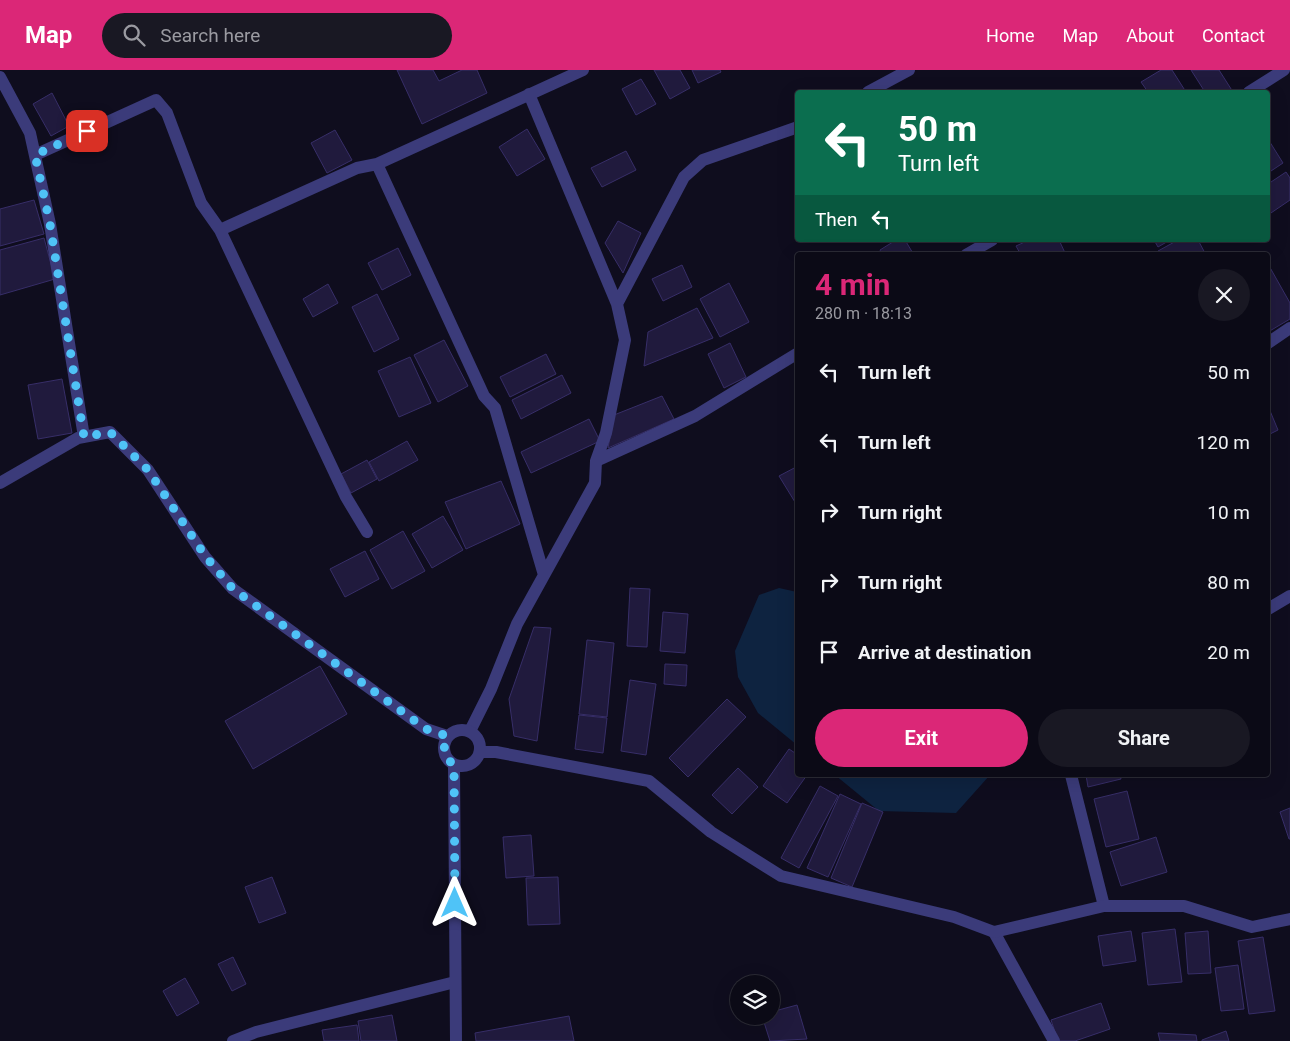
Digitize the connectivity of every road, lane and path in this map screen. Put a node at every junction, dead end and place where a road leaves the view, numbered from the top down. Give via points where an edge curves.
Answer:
1 (582, 70) edge
2 (908, 70) edge
3 (1284, 70) edge
4 (0, 77) edge
5 (872, 90) edge
6 (1252, 90) edge
7 (529, 94) junction
8 (795, 128) edge
9 (35, 155) junction
10 (377, 164) junction
11 (220, 230) junction
12 (617, 304) junction
13 (1290, 328) edge
14 (1270, 342) edge
15 (795, 355) edge
16 (84, 437) junction
17 (596, 461) junction
18 (0, 483) edge
19 (367, 532) dead end
20 (544, 575) junction
21 (1290, 596) edge
22 (1270, 608) edge
23 (470, 731) junction
24 (447, 736) junction
25 (480, 752) junction
26 (454, 765) junction
27 (1072, 777) edge
28 (1104, 906) junction
29 (1290, 919) edge
30 (994, 932) junction
31 (456, 982) junction
32 (233, 1041) edge
33 (456, 1041) edge
34 (1054, 1041) edge

1 - 7 street
2 - 5 street
3 - 6 street
4 - 9 street via 30,133
7 - 10 street
7 - 12 street
8 - 12 street via 703,160 684,177
9 - 11 street via 156,100 167,113 202,203
9 - 16 street via 52,233
10 - 11 street via 357,168
10 - 20 street via 484,396 495,408
11 - 19 street via 346,497
12 - 17 street via 625,340 606,433
13 - 14 street
15 - 17 street via 695,416
16 - 18 street
16 - 24 street via 110,432 148,470 206,557 233,589 426,729
17 - 20 street via 595,482
20 - 23 street
21 - 22 street
23 - 24 street via 462,729
23 - 25 street via 477,736
24 - 26 street via 444,752
25 - 26 street via 477,760 470,764
25 - 30 street via 496,752 649,781 711,832 781,876 954,916
26 - 31 street
27 - 28 street
28 - 29 street via 1184,906 1252,927
28 - 30 street
30 - 34 street
31 - 32 street
31 - 33 street

